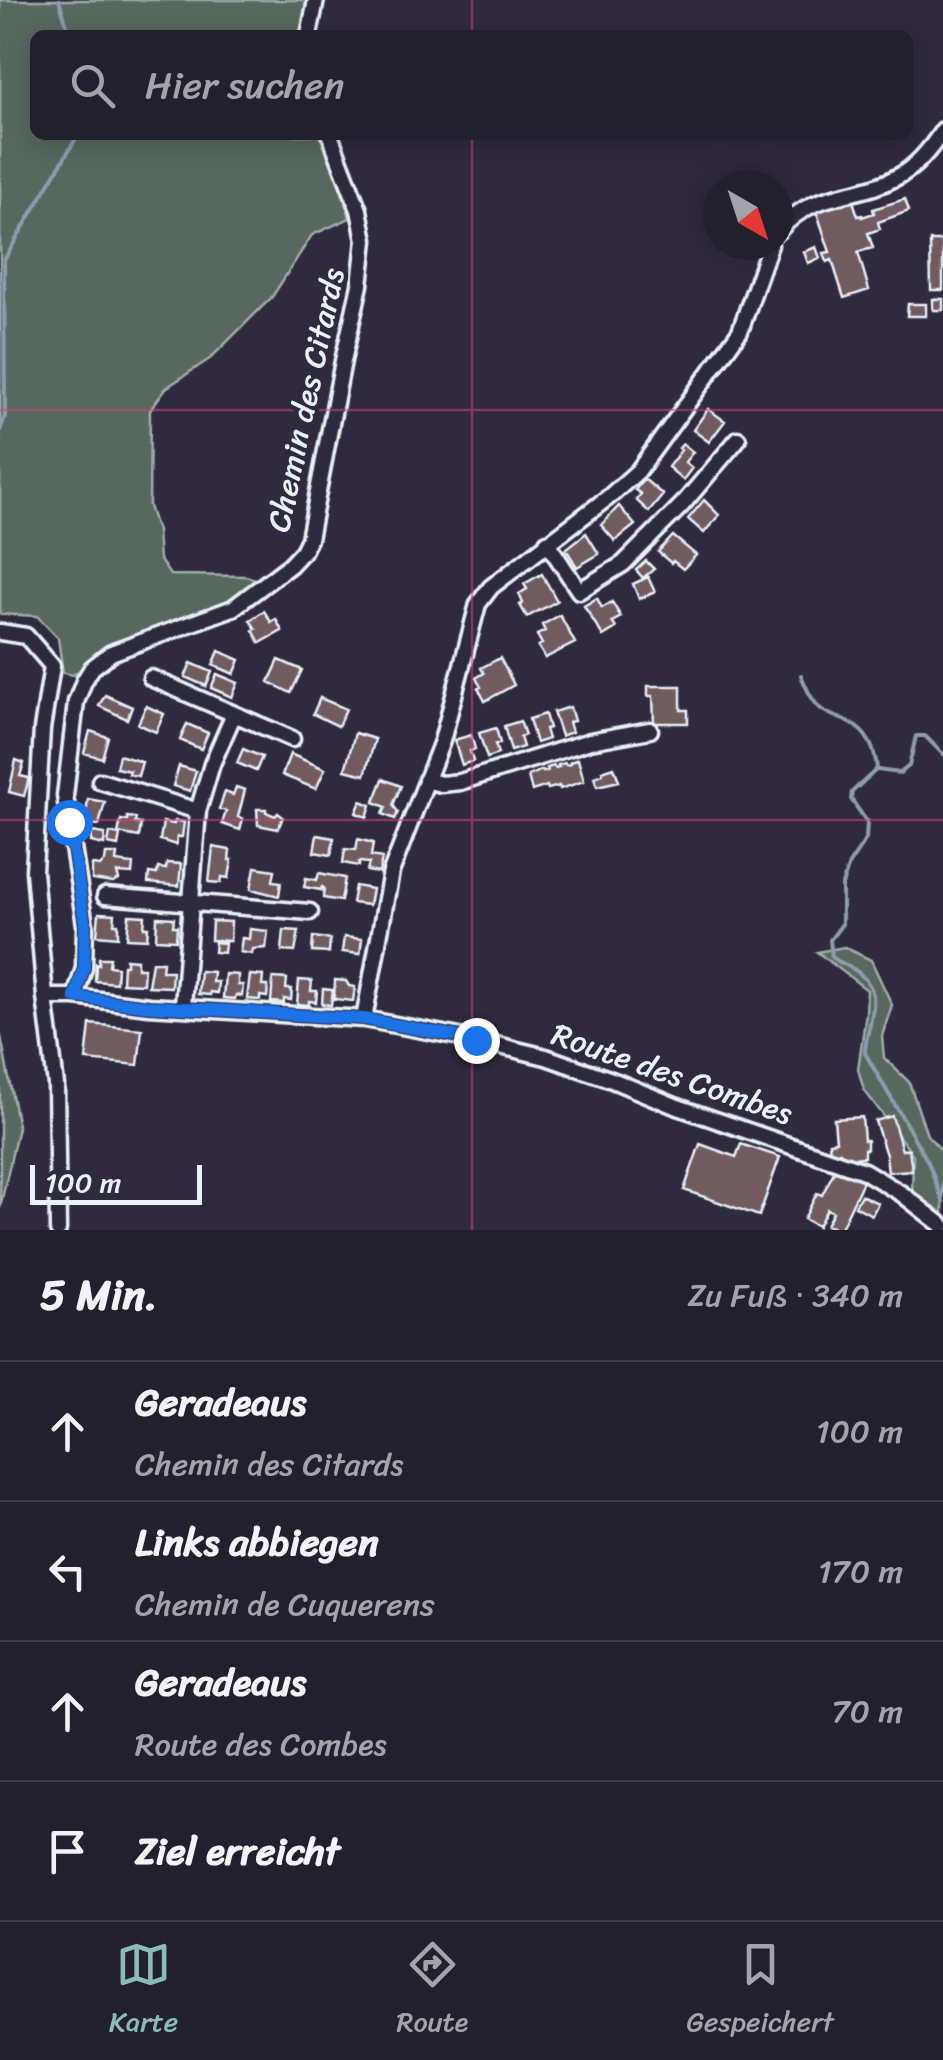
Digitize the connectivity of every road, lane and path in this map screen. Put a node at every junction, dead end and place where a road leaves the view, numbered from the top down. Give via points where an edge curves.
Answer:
1 (316, 0) edge
2 (310, 30) edge
3 (943, 130) edge
4 (332, 140) edge
5 (793, 216) edge
6 (765, 260) edge
7 (738, 439) dead end
8 (546, 542) junction
9 (0, 632) edge
10 (152, 678) dead end
11 (234, 714) junction
12 (650, 730) dead end
13 (292, 739) dead end
14 (426, 780) junction
15 (100, 781) dead end
16 (198, 810) junction
17 (105, 896) dead end
18 (191, 901) junction
19 (310, 912) dead end
20 (45, 997) junction
21 (75, 997) junction
22 (183, 1006) junction
23 (364, 1019) junction
24 (943, 1226) edge
25 (58, 1230) edge

1 - 2 street
3 - 5 street via 902,175 815,202
4 - 21 street, Chemin des Citards via 365,240 309,539 298,557 234,608 112,653 84,680 65,796 85,925
6 - 8 street via 734,341 638,471
7 - 8 street via 624,564 579,591
8 - 14 street via 478,604
9 - 20 street via 26,636 52,666 34,871
10 - 11 street
11 - 13 street
11 - 16 street
12 - 14 street via 590,741 460,782
14 - 23 street via 392,872
15 - 16 street
16 - 18 street
17 - 18 street
18 - 19 street
18 - 22 street
20 - 21 street
20 - 25 street via 56,1085
21 - 22 street, Route des Combes
22 - 23 street, Route des Combes
23 - 24 street, Route des Combes via 546,1056 864,1170

